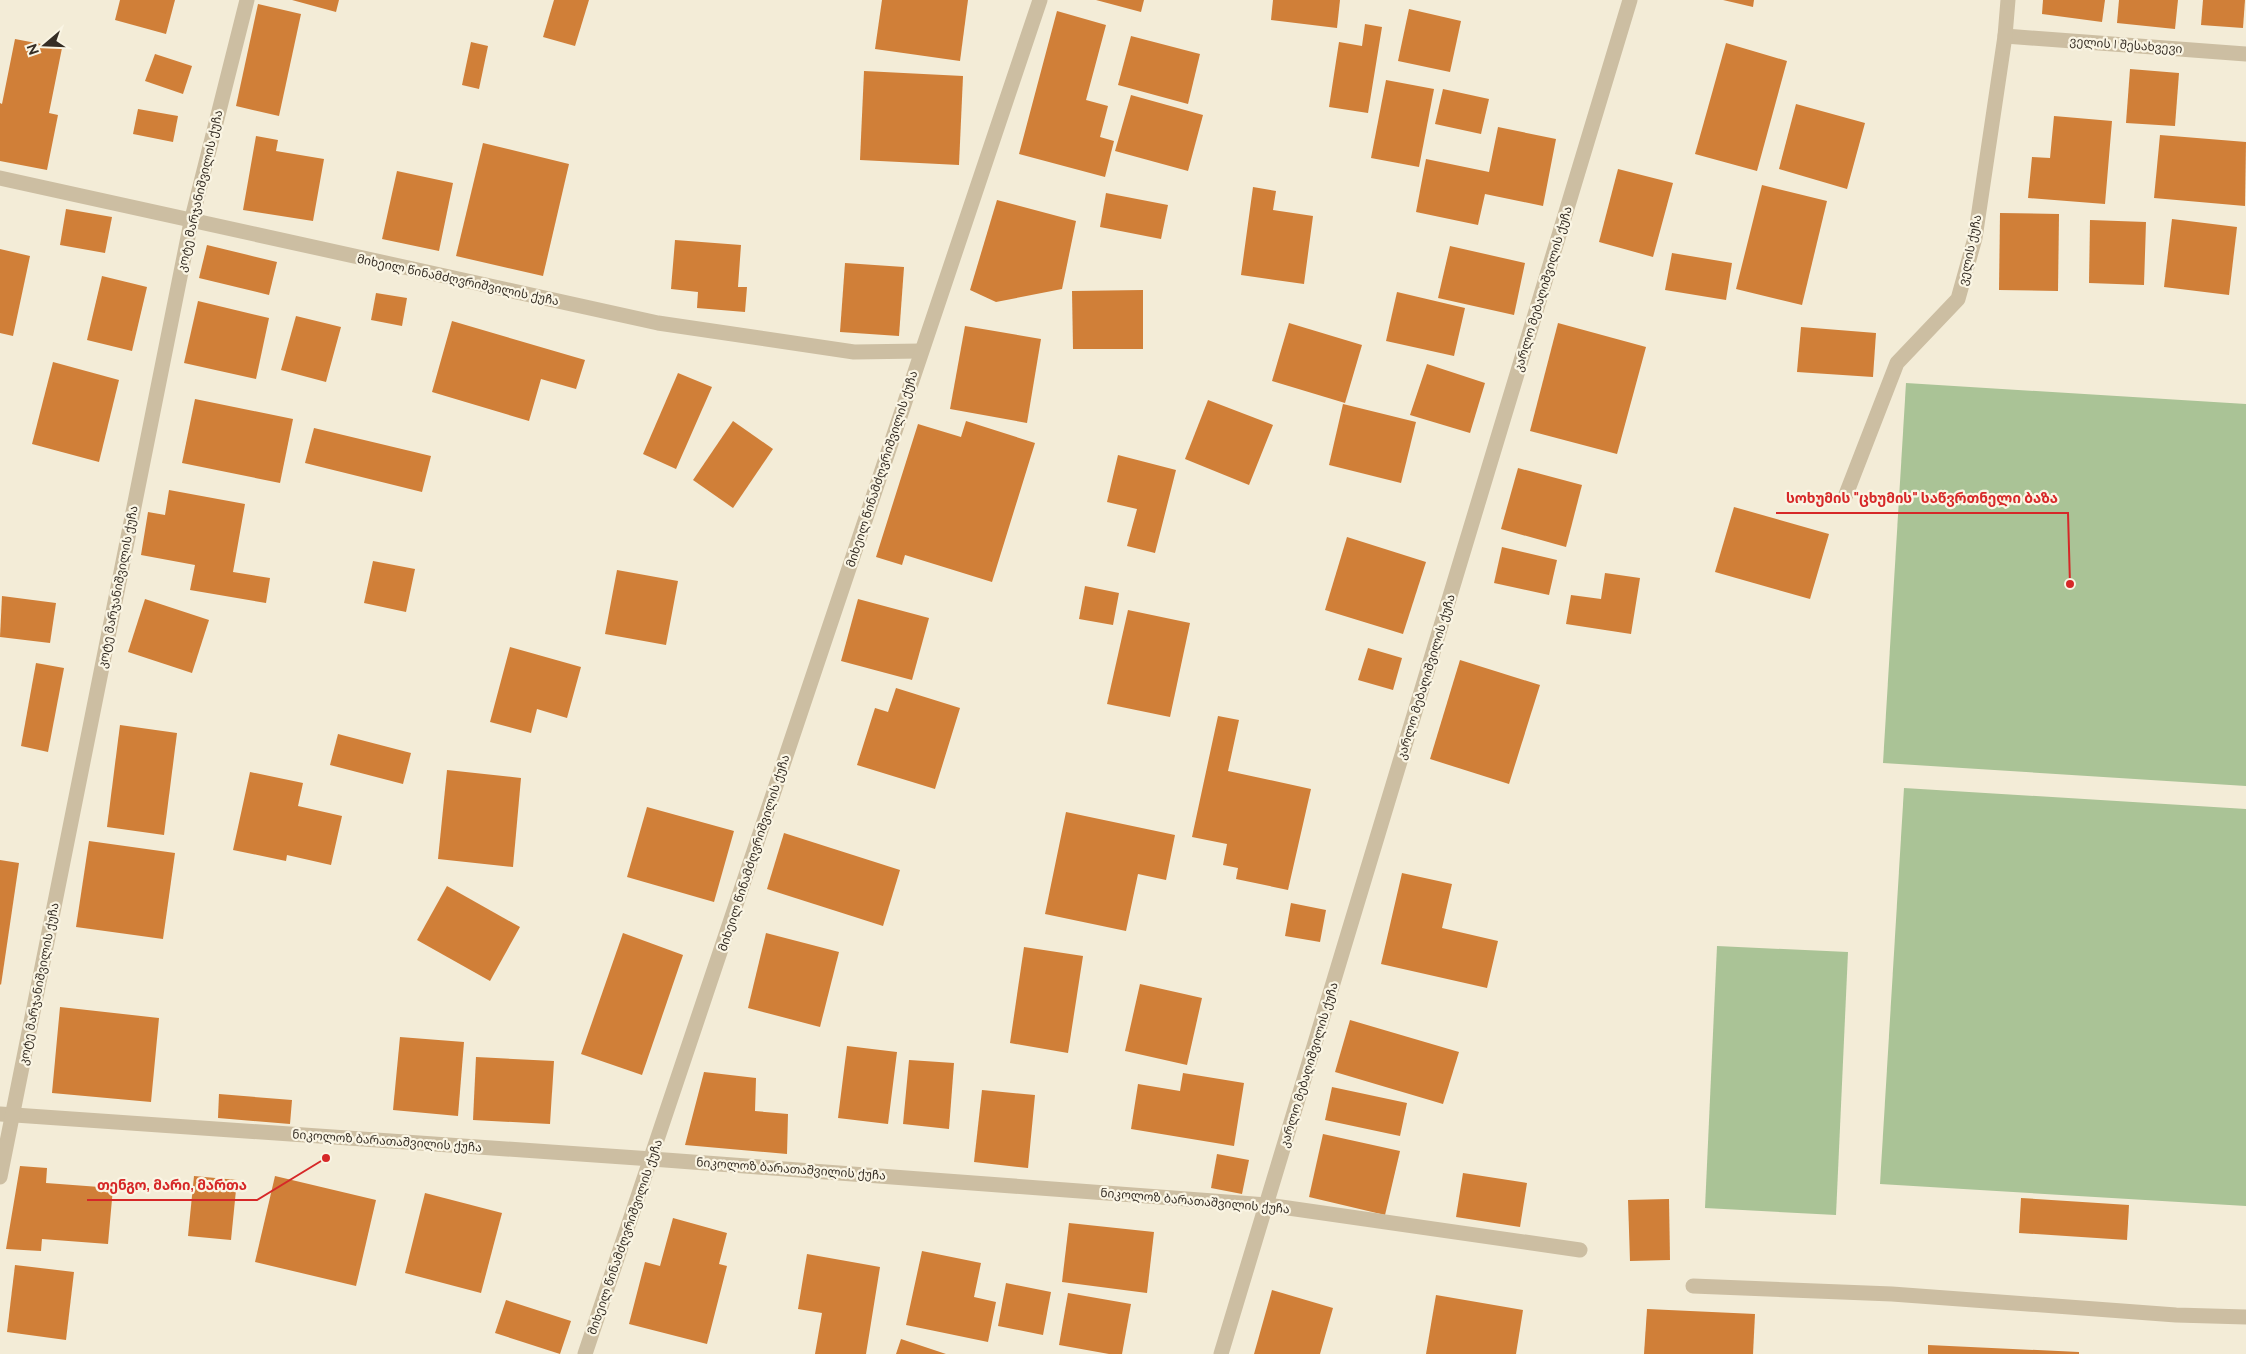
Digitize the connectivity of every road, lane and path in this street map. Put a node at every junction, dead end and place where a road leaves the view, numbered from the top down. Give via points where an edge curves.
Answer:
1 (247, 0) edge
2 (1040, 0) edge
3 (1630, 0) edge
4 (2008, 0) edge
5 (2005, 36) junction
6 (2246, 54) edge
7 (0, 178) edge
8 (191, 222) junction
9 (921, 351) junction
10 (1845, 498) dead end
11 (6, 1114) edge
12 (652, 1159) junction
13 (0, 1177) edge
14 (1267, 1205) junction
15 (1580, 1250) dead end
16 (1693, 1286) dead end
17 (2246, 1317) edge
18 (585, 1354) edge
19 (1222, 1354) edge

1 - 8 street, კოტე მარჯანიშვილის ქუჩა
2 - 9 street, მიხეილ წინამძღვრიშვილის ქუჩა
3 - 14 street, კარლო მებაღიშვილის ქუჩა
4 - 5 street, ველის ქუჩა
5 - 6 street, ველის I შესახვევი
5 - 10 street, ველის ქუჩა via 1975,238 1958,299 1897,363
7 - 8 street, მიხეილ წინამძღვრიშვილის ქუჩა
8 - 9 street, მიხეილ წინამძღვრიშვილის ქუჩა via 658,323 854,352
8 - 11 street, კოტე მარჯანიშვილის ქუჩა
9 - 12 street, მიხეილ წინამძღვრიშვილის ქუჩა
11 - 12 street, ნიკოლოზ ბარათაშვილის ქუჩა
11 - 13 street, კოტე მარჯანიშვილის ქუჩა
12 - 14 street, ნიკოლოზ ბარათაშვილის ქუჩა
12 - 18 street, მიხეილ წინამძღვრიშვილის ქუჩა
14 - 15 street, ნიკოლოზ ბარათაშვილის ქუჩა
14 - 19 street, კარლო მებაღიშვილის ქუჩა
16 - 17 street via 1892,1294 2176,1315

